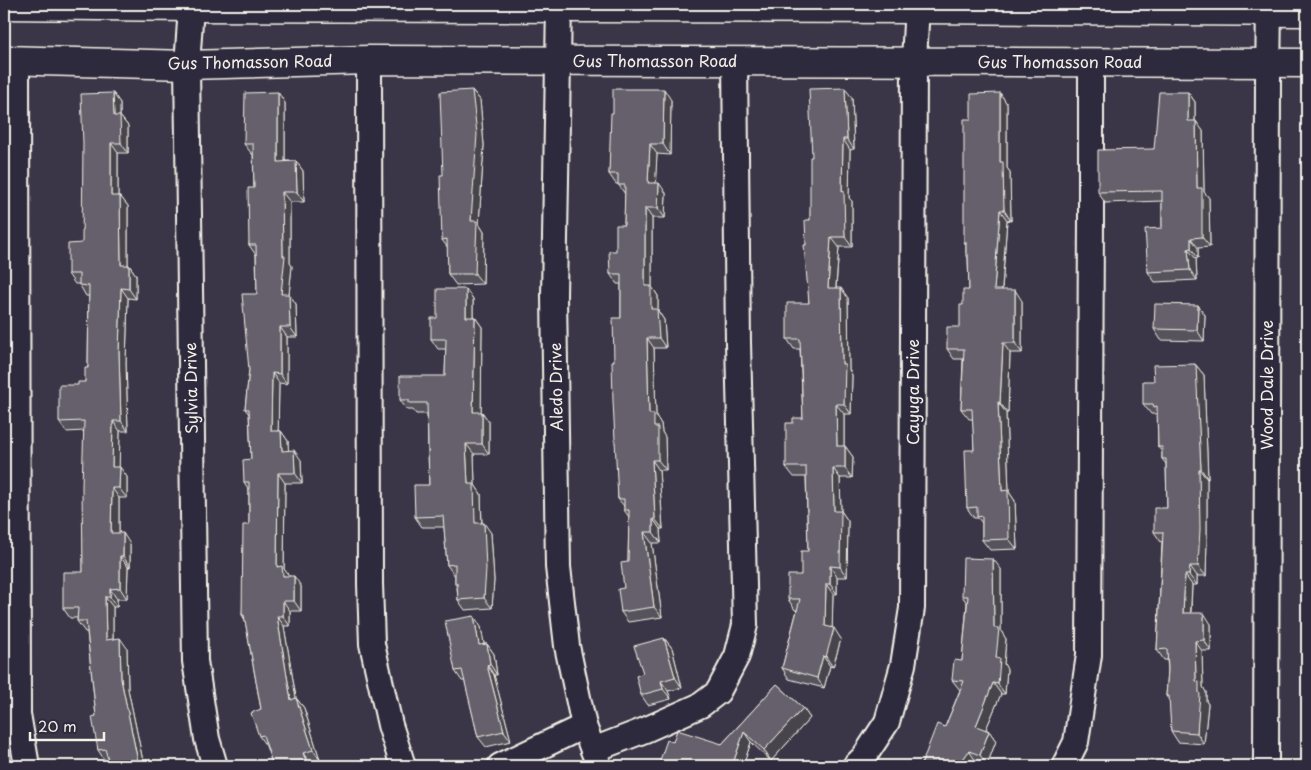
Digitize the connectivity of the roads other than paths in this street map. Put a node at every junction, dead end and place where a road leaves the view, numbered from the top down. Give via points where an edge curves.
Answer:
1 (4, 5) edge
2 (175, 6) edge
3 (559, 6) edge
4 (736, 6) edge
5 (917, 6) edge
6 (1091, 7) edge
7 (1269, 8) edge
8 (1307, 12) edge
9 (10, 60) edge
10 (369, 60) junction
11 (558, 61) junction
12 (735, 61) junction
13 (914, 61) junction
14 (1091, 62) junction
15 (1307, 63) edge
16 (1268, 64) junction
17 (187, 65) junction
18 (584, 726) junction
19 (596, 758) edge
20 (28, 766) edge
21 (215, 766) edge
22 (403, 766) edge
23 (500, 766) edge
24 (855, 766) edge
25 (1064, 766) edge
26 (1266, 766) edge

1 - 2 main road
2 - 3 main road
2 - 17 street, Sylvia Drive
3 - 4 main road
3 - 11 street, Aledo Drive
4 - 5 main road
5 - 6 main road
5 - 13 street, Cayuga Drive
6 - 7 main road
7 - 8 main road
7 - 16 street, Wood Dale Drive
9 - 17 main road, Gus Thomasson Road
9 - 20 street via 18,714
10 - 11 main road, Gus Thomasson Road
10 - 17 main road, Gus Thomasson Road
10 - 22 street via 372,644 390,725
11 - 12 main road, Gus Thomasson Road
11 - 18 street, Aledo Drive via 554,296 558,567 566,646
12 - 13 main road, Gus Thomasson Road
12 - 19 street via 745,625 737,656 718,692 702,705 645,730
13 - 14 main road, Gus Thomasson Road
13 - 24 street, Cayuga Drive via 912,608 903,665 886,722
14 - 16 main road, Gus Thomasson Road
14 - 25 street via 1089,655 1076,742
15 - 16 main road, Gus Thomasson Road
16 - 26 street, Wood Dale Drive
17 - 21 street, Sylvia Drive via 195,661
18 - 19 street, Aledo Drive
18 - 23 street

